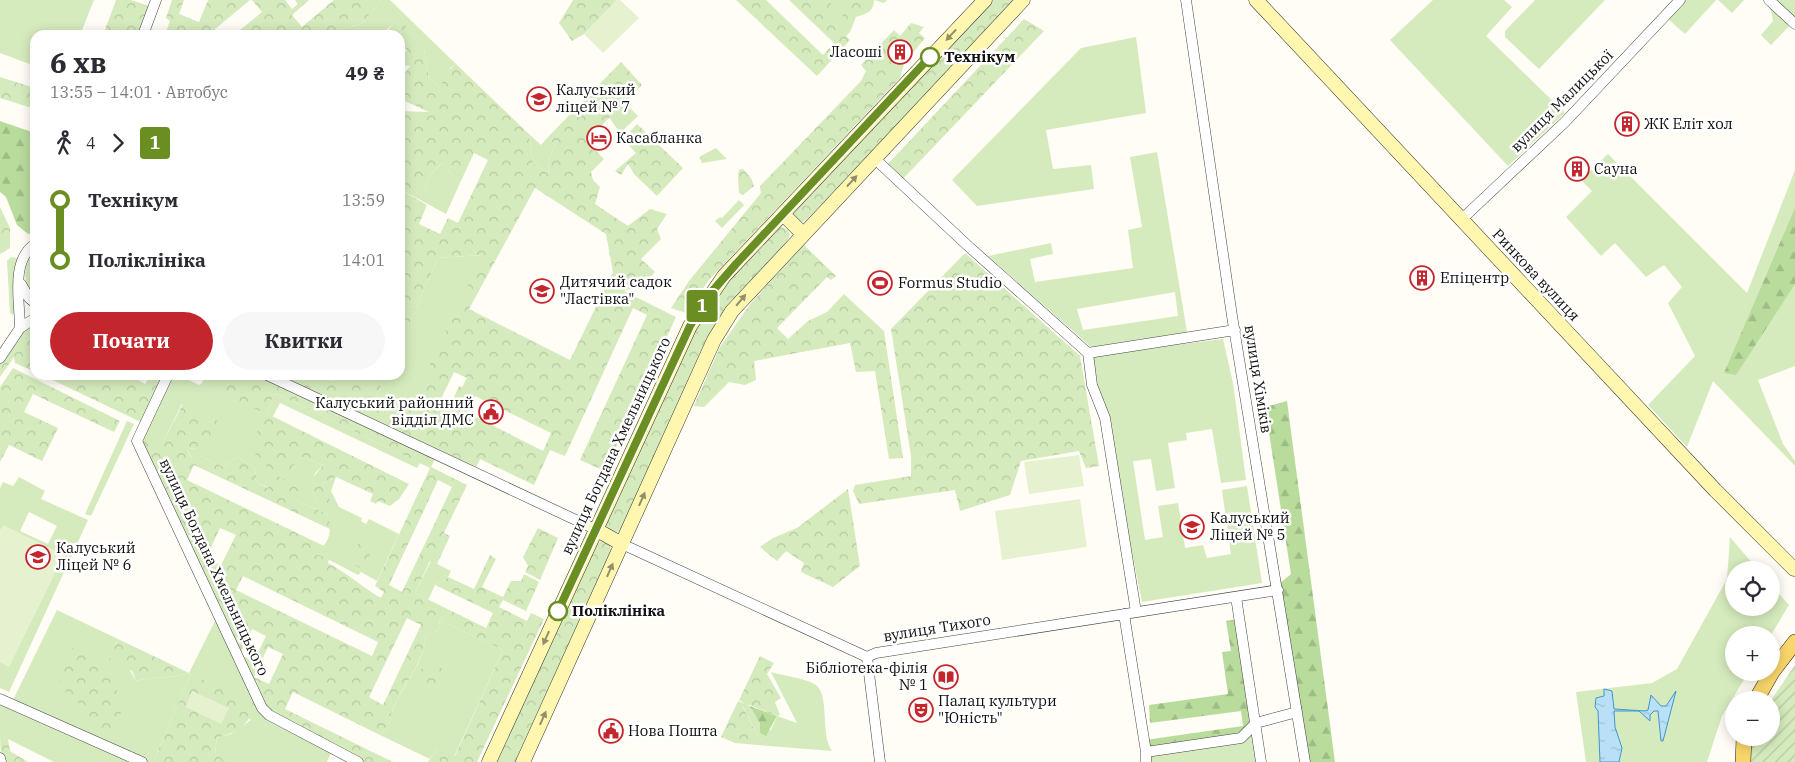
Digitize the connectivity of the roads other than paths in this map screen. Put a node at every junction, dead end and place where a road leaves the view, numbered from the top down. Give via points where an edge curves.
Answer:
1 (156, 0) edge
2 (984, 0) edge
3 (1024, 0) edge
4 (1186, 0) edge
5 (1256, 0) edge
6 (1680, 0) edge
7 (1769, 0) edge
8 (1795, 24) edge
9 (145, 30) edge
10 (874, 158) junction
11 (783, 214) junction
12 (1462, 219) junction
13 (803, 234) junction
14 (30, 249) edge
15 (19, 278) junction
16 (30, 297) edge
17 (30, 321) edge
18 (20, 328) junction
19 (1235, 330) junction
20 (1088, 353) junction
21 (0, 358) edge
22 (166, 380) edge
23 (277, 380) edge
24 (595, 530) junction
25 (622, 544) junction
26 (1795, 570) edge
27 (1278, 590) junction
28 (1236, 597) junction
29 (1136, 612) junction
30 (1124, 614) junction
31 (1795, 642) edge
32 (868, 657) junction
33 (1761, 691) edge
34 (0, 699) edge
35 (1297, 712) junction
36 (1256, 723) junction
37 (1744, 746) edge
38 (338, 752) junction
39 (1146, 757) edge
40 (0, 758) edge
41 (1, 762) edge
42 (142, 762) edge
43 (334, 762) edge
44 (358, 762) edge
45 (489, 762) edge
46 (522, 762) edge
47 (880, 762) edge
48 (1260, 762) edge
49 (1305, 762) edge
50 (1743, 762) edge

1 - 9 street
2 -> 11 street, вулиця Богдана Хмельницького
3 - 10 street
4 - 19 street, вулиця Хіміків
5 - 12 street, Ринкова вулиця
6 - 12 street, вулиця Малицької via 1565,122
7 - 8 street
13 -> 10 street
10 - 20 street
11 - 13 street
11 - 24 street, вулиця Богдана Хмельницького via 724,276 690,326
12 - 26 street, Ринкова вулиця via 1715,490
25 -> 13 street via 714,340 732,311
14 - 15 street via 24,256
15 - 16 street
15 - 18 street
17 - 18 street
18 - 21 street
19 - 20 street
19 - 27 street, вулиця Хіміків
20 - 29 street via 1092,384 1105,418
22 - 38 street, вулиця Богдана Хмельницького via 137,441 265,711
23 - 24 street
24 - 25 street
24 -> 45 street, вулиця Богдана Хмельницького
25 - 32 street, вулиця Тихого
46 -> 25 street
27 - 28 street, вулиця Тихого
27 - 35 street, вулиця Хіміків
28 - 29 street, вулиця Тихого
28 - 36 street
29 - 30 street, вулиця Тихого
30 - 32 street, вулиця Тихого via 876,653
30 - 39 street
31 - 33 main road
32 - 47 street
34 - 42 street
35 - 36 street
35 - 49 street, вулиця Хіміків
36 - 39 street via 1241,738
36 - 48 street
37 - 50 main road
38 - 43 street
38 - 44 street, вулиця Богдана Хмельницького
40 - 41 street

